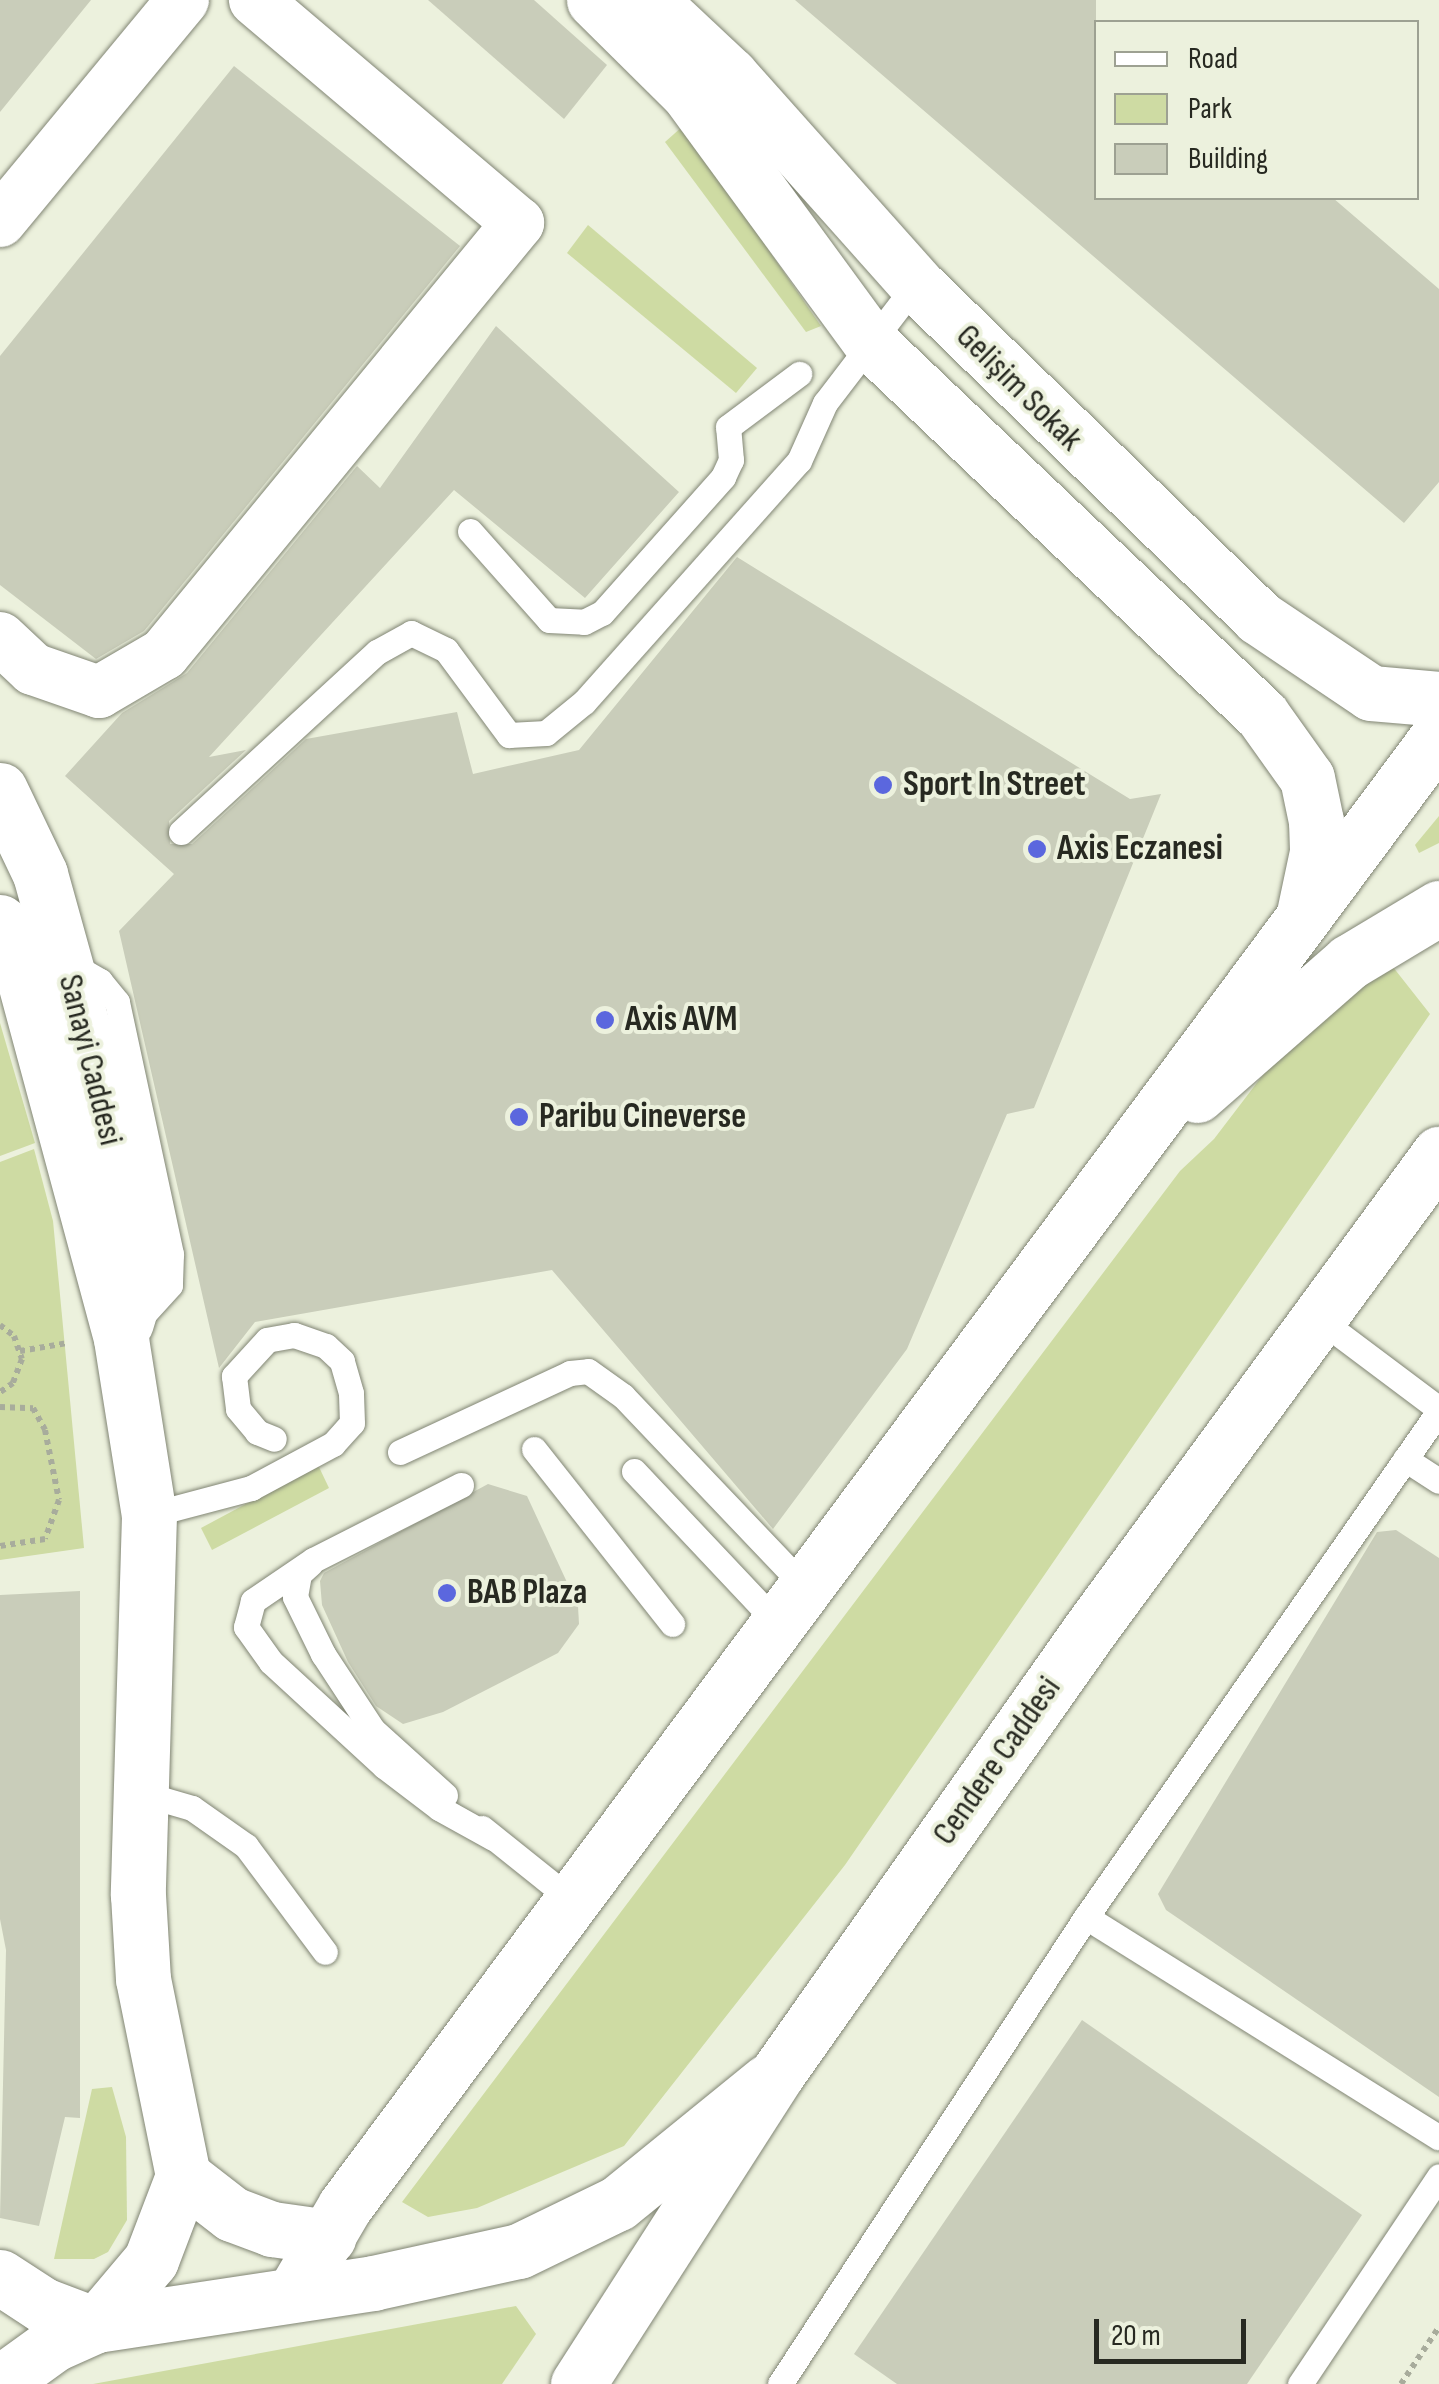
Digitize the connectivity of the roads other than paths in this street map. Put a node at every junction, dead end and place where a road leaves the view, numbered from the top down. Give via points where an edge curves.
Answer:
1 (183, 0) edge
2 (255, 0) edge
3 (594, 0) edge
4 (650, 0) edge
5 (0, 221) edge
6 (916, 284) junction
7 (872, 344) junction
8 (799, 374) dead end
9 (470, 532) dead end
10 (0, 638) edge
11 (1439, 699) edge
12 (1439, 734) edge
13 (0, 790) edge
14 (181, 832) dead end
15 (1439, 908) edge
16 (1304, 913) junction
17 (0, 922) edge
18 (1150, 1131) junction
19 (1439, 1154) edge
20 (1319, 1319) junction
21 (96, 1341) junction
22 (1439, 1410) edge
23 (274, 1439) dead end
24 (534, 1449) dead end
25 (400, 1452) dead end
26 (1405, 1459) junction
27 (634, 1471) dead end
28 (1439, 1481) edge
29 (461, 1485) dead end
30 (149, 1516) junction
31 (313, 1560) junction
32 (791, 1604) junction
33 (302, 1617) junction
34 (672, 1624) dead end
35 (246, 1627) junction
36 (144, 1794) junction
37 (493, 1838) junction
38 (572, 1900) junction
39 (1086, 1918) junction
40 (325, 1952) dead end
41 (777, 2074) junction
42 (1439, 2138) edge
43 (183, 2176) junction
44 (1439, 2176) edge
45 (328, 2237) junction
46 (0, 2277) edge
47 (294, 2294) junction
48 (96, 2326) junction
49 (0, 2382) edge
50 (785, 2382) edge
51 (578, 2384) edge
52 (1300, 2384) edge

1 - 5 street
2 - 10 street via 518,222 164,654 99,692 33,669
3 - 7 main road via 688,93
4 - 6 main road, Gelişim Sokak via 730,74
6 - 7 lane
6 - 11 main road, Gelişim Sokak via 1258,616 1371,692
7 - 14 lane via 825,403 799,462 584,702 546,733 509,736 446,650 411,632 377,652
7 - 16 main road via 1262,715 1310,792 1317,852
8 - 9 lane via 728,427 732,460 723,477 602,614 568,625 549,620
12 - 16 main road
13 - 21 main road, Sanayi Caddesi via 40,874 66,961 134,1252 138,1282
15 - 18 main road via 1350,962
16 - 18 main road
17 - 21 main road, Sanayi Caddesi via 23,975
18 - 32 main road
19 - 20 main road, Cendere Caddesi
20 - 22 lane
20 - 41 main road, Cendere Caddesi
21 - 30 main road, Sanayi Caddesi
22 - 26 lane
23 - 30 lane via 257,1432 238,1409 234,1376 266,1340 294,1335 326,1346 342,1361 351,1392 352,1423 333,1444 250,1488
24 - 34 lane
25 - 32 lane via 570,1373 588,1371 624,1396
26 - 28 lane
26 - 39 lane
27 - 32 lane
29 - 31 lane
30 - 36 main road, Sanayi Caddesi
31 - 33 lane via 299,1574 295,1597
31 - 35 lane via 253,1601
32 - 38 main road
33 - 35 lane via 284,1604 268,1604
33 - 37 lane via 373,1730
35 - 37 lane via 270,1662 384,1766
36 - 40 lane via 192,1808 246,1846
36 - 43 main road, Sanayi Caddesi via 138,1895 143,1979
37 - 38 lane
38 - 45 main road
39 - 42 lane
39 - 50 lane
41 - 47 main road via 618,2203 520,2251
41 - 51 main road, Cendere Caddesi
43 - 45 main road via 232,2214 272,2229
43 - 48 main road via 150,2260
44 - 52 lane
45 - 47 main road
46 - 48 main road
47 - 48 main road
48 - 49 main road via 54,2344

